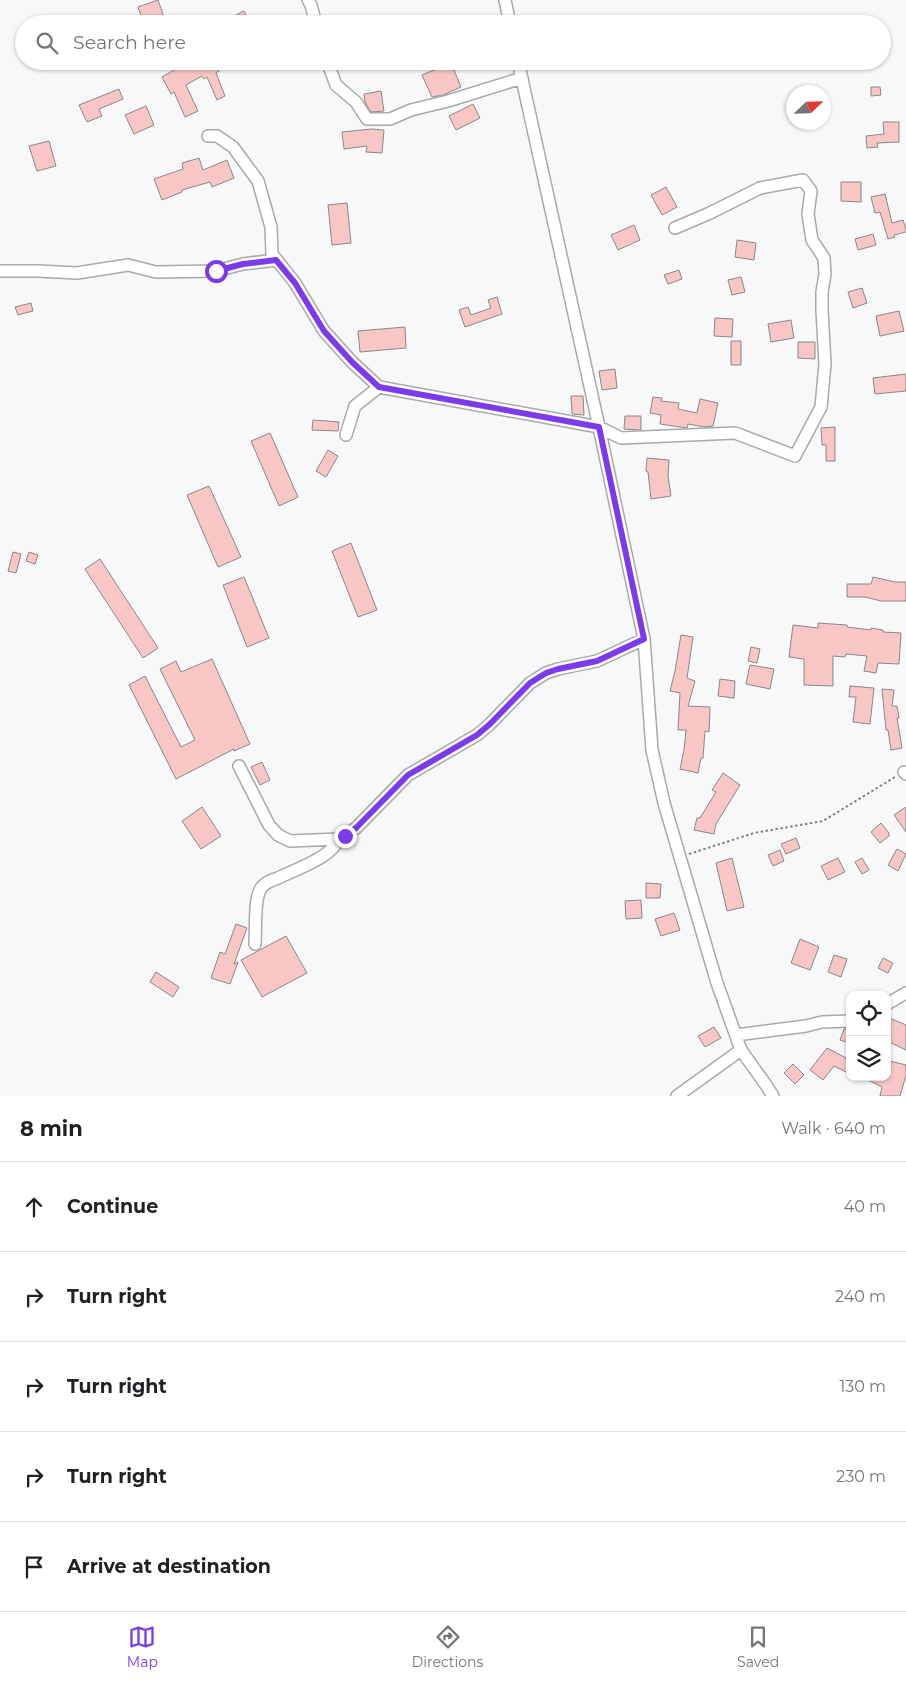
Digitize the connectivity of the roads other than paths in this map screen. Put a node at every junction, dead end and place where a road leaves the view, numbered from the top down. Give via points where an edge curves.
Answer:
1 (308, 0) edge
2 (505, 0) edge
3 (314, 15) edge
4 (508, 15) edge
5 (331, 70) edge
6 (520, 70) edge
7 (522, 78) junction
8 (208, 136) dead end
9 (675, 228) dead end
10 (276, 260) junction
11 (0, 271) edge
12 (379, 387) junction
13 (599, 427) junction
14 (346, 435) dead end
15 (644, 639) junction
16 (239, 766) dead end
17 (339, 839) junction
18 (255, 944) dead end
19 (906, 993) edge
20 (891, 1002) edge
21 (846, 1021) edge
22 (736, 1036) junction
23 (741, 1050) junction
24 (677, 1096) edge
25 (772, 1096) edge

1 - 3 street
2 - 4 street
5 - 7 street via 336,84 356,102 367,119 390,119
6 - 7 street
7 - 13 street
8 - 10 street via 217,136 233,147 258,181 271,227 272,254
9 - 13 street via 760,188 803,180 811,191 808,214 812,240 824,258 825,364 821,407 795,456 736,434 621,438
10 - 11 street via 216,271 156,272 128,265 77,274
10 - 12 street via 295,283 324,331
12 - 13 street
12 - 14 street via 355,406
13 - 15 street
15 - 17 street via 597,661 558,669 530,683 477,735 408,775 356,828
15 - 22 street via 652,750 664,803 717,983
16 - 17 street via 269,825 278,835 290,840
17 - 18 street via 335,847 310,863 261,887 257,899
19 - 20 street
21 - 22 street
22 - 23 street
23 - 24 street
23 - 25 street

